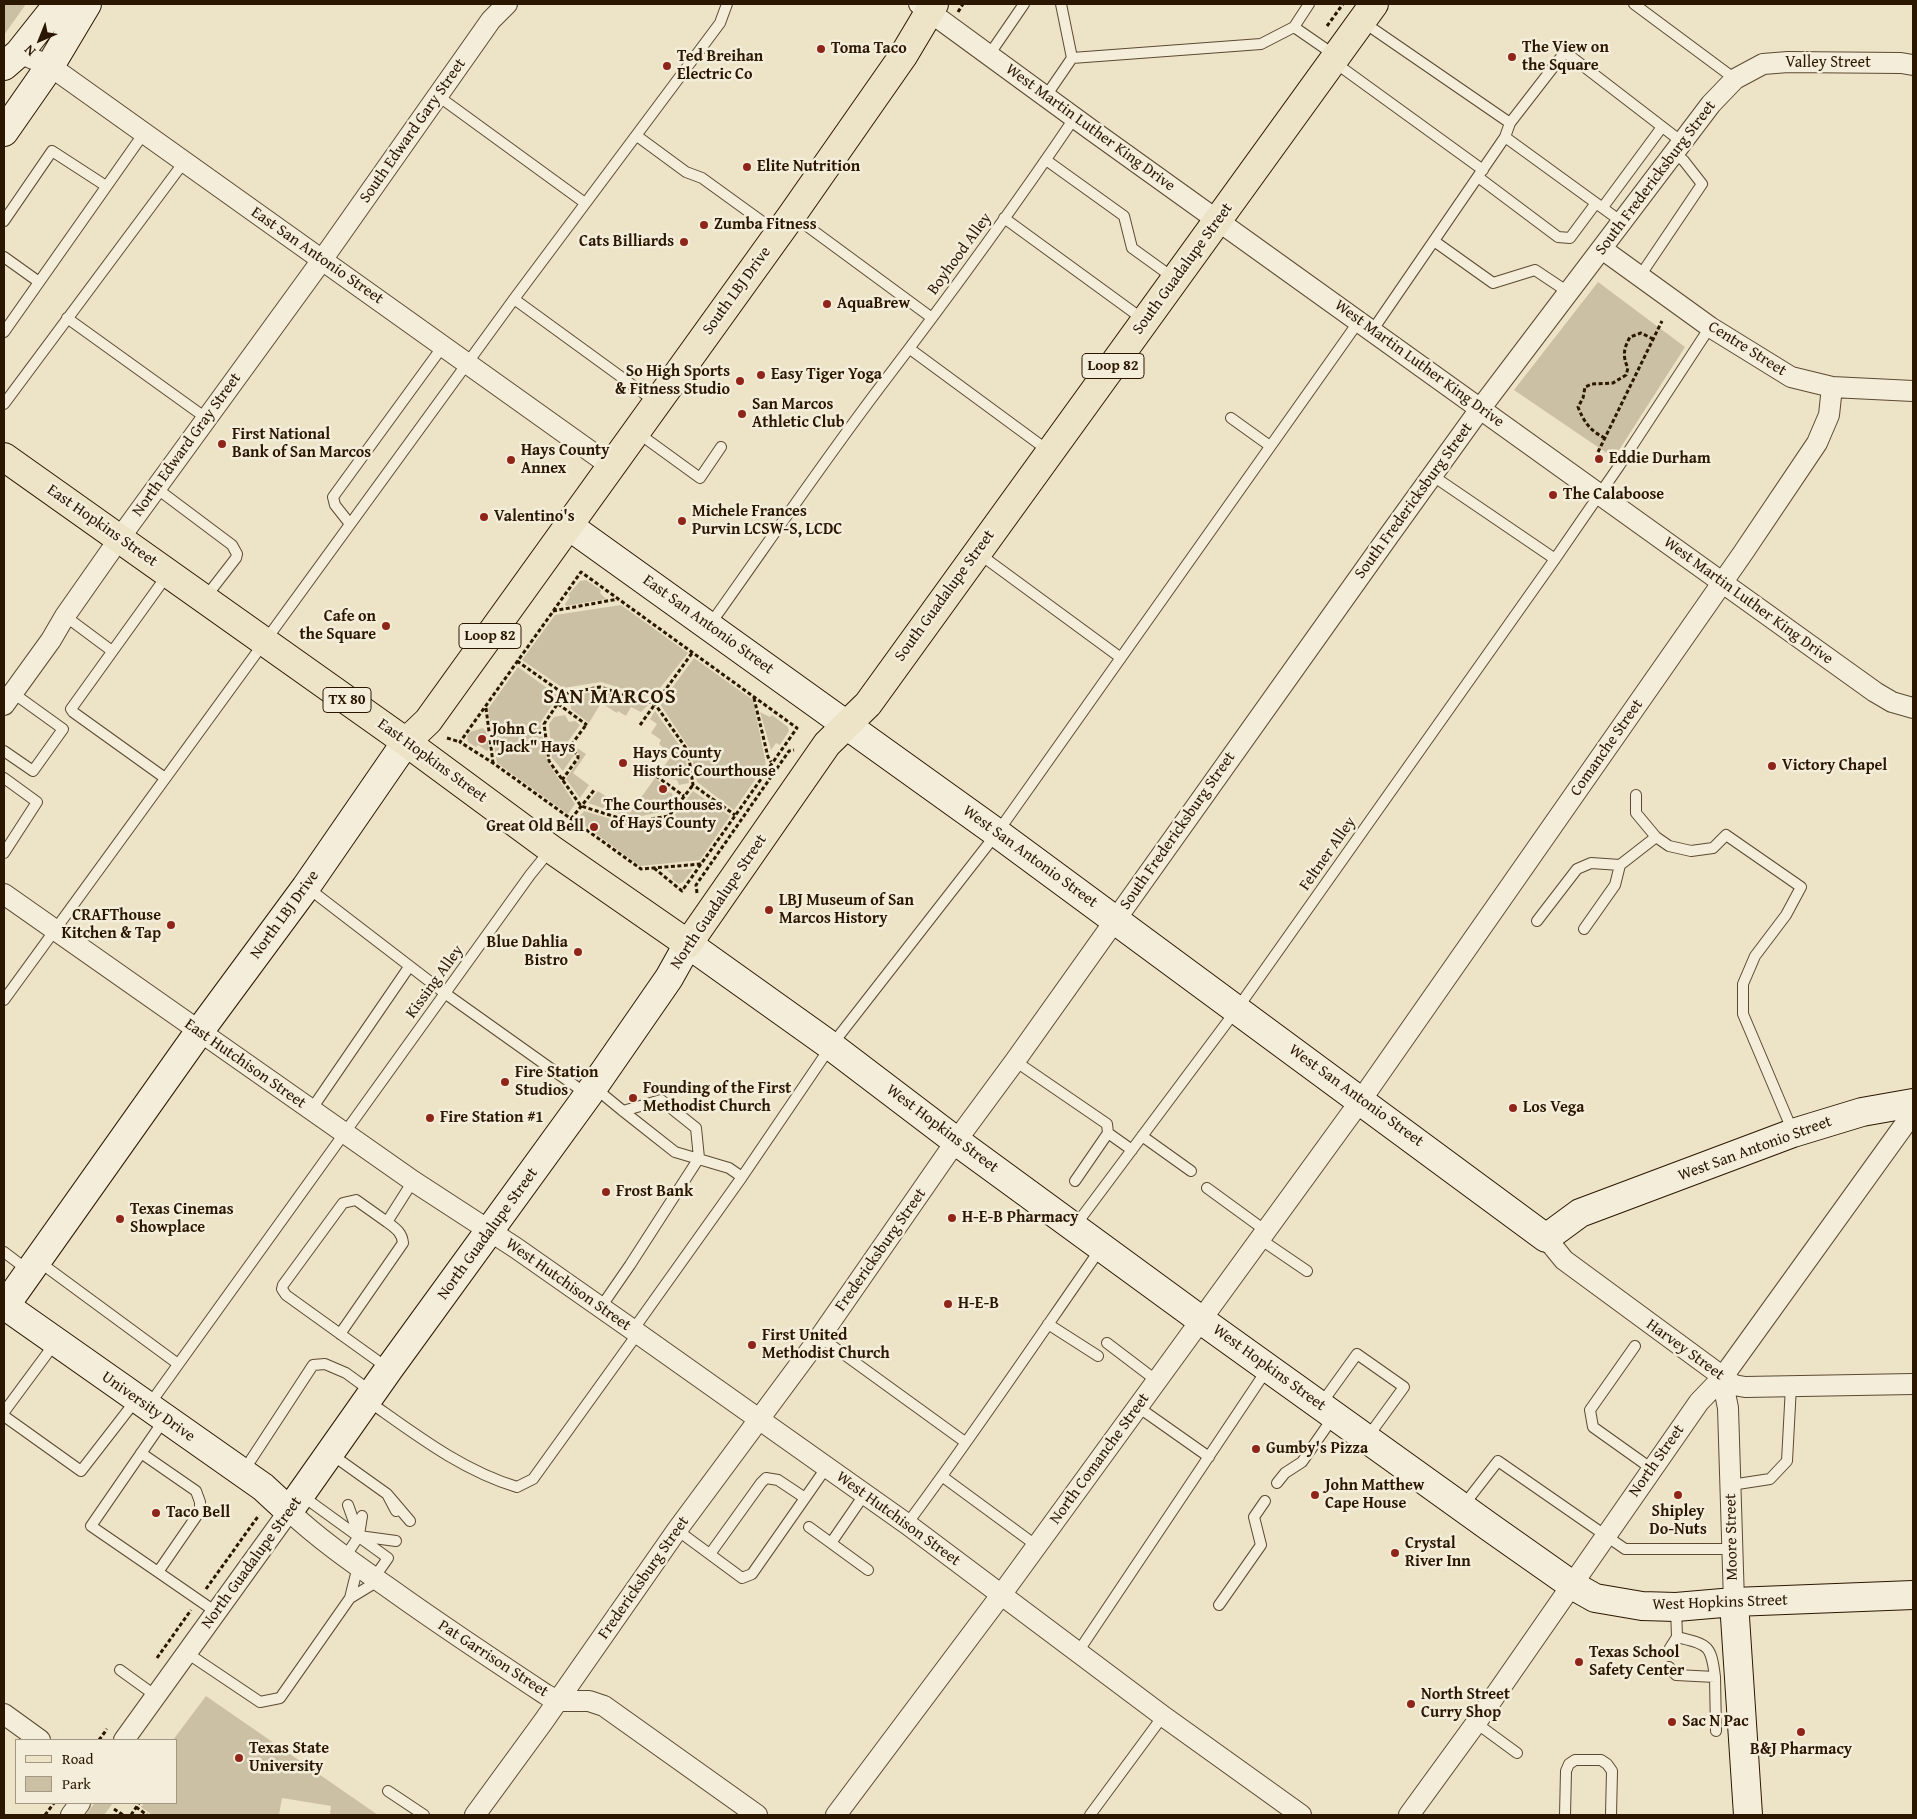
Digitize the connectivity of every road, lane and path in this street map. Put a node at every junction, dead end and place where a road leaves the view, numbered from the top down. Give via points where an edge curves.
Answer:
1 (58, 4) edge
2 (87, 4) edge
3 (507, 4) edge
4 (727, 4) edge
5 (1024, 4) edge
6 (1061, 4) edge
7 (1309, 4) edge
8 (1634, 4) edge
9 (928, 6) edge
10 (1368, 13) edge
11 (1294, 26) junction
12 (989, 55) junction
13 (9, 58) edge
14 (1072, 58) junction
15 (1335, 59) junction
16 (1913, 65) edge
17 (50, 66) junction
18 (1740, 76) junction
19 (438, 96) junction
20 (1046, 96) junction
21 (1074, 117) junction
22 (1510, 123) junction
23 (1662, 127) junction
24 (4, 132) edge
25 (144, 132) junction
26 (637, 136) junction
27 (1505, 137) junction
28 (1678, 147) junction
29 (1046, 160) junction
30 (184, 162) junction
31 (1480, 173) junction
32 (106, 186) junction
33 (585, 203) junction
34 (1600, 205) junction
35 (1004, 218) junction
36 (4, 221) edge
37 (1219, 221) junction
38 (1622, 222) junction
39 (785, 224) junction
40 (1434, 241) junction
41 (1602, 249) junction
42 (4, 257) edge
43 (322, 260) junction
44 (1640, 276) junction
45 (1176, 280) junction
46 (39, 282) junction
47 (1568, 292) junction
48 (514, 299) junction
49 (67, 318) junction
50 (932, 318) junction
51 (1145, 321) junction
52 (1662, 321) dead end
53 (1366, 326) junction
54 (1710, 327) junction
55 (4, 332) edge
56 (1653, 339) junction
57 (443, 346) junction
58 (910, 349) junction
59 (468, 363) junction
60 (1832, 387) junction
61 (1913, 391) edge
62 (657, 403) junction
63 (4, 404) edge
64 (1480, 409) junction
65 (206, 418) junction
66 (1231, 418) dead end
67 (636, 432) junction
68 (1605, 438) junction
69 (1270, 446) junction
70 (721, 447) dead end
71 (1051, 452) junction
72 (1598, 452) dead end
73 (4, 457) edge
74 (611, 466) junction
75 (1433, 476) junction
76 (156, 488) junction
77 (1600, 494) junction
78 (350, 524) junction
79 (569, 526) junction
80 (118, 539) junction
81 (977, 552) junction
82 (1555, 559) junction
83 (169, 573) junction
84 (1723, 583) junction
85 (205, 599) junction
86 (619, 599) junction
87 (554, 611) junction
88 (65, 616) junction
89 (709, 626) junction
90 (266, 642) junction
91 (112, 651) junction
92 (692, 653) junction
93 (1121, 658) junction
94 (517, 661) junction
95 (564, 694) junction
96 (754, 698) junction
97 (8, 699) edge
98 (558, 704) junction
99 (655, 704) junction
100 (486, 708) junction
101 (1913, 708) edge
102 (847, 724) junction
103 (640, 725) dead end
104 (447, 738) dead end
105 (406, 742) junction
106 (460, 742) junction
107 (4, 751) edge
108 (771, 762) junction
109 (493, 763) junction
110 (656, 776) dead end
111 (4, 778) edge
112 (165, 778) junction
113 (562, 780) junction
114 (693, 785) junction
115 (595, 789) dead end
116 (1636, 794) dead end
117 (684, 796) junction
118 (581, 806) junction
119 (735, 815) junction
120 (571, 819) junction
121 (998, 833) junction
122 (1656, 837) junction
123 (551, 848) junction
124 (4, 852) edge
125 (701, 864) junction
126 (1620, 864) junction
127 (654, 868) junction
128 (306, 887) junction
129 (4, 894) edge
130 (1116, 920) junction
131 (1537, 921) dead end
132 (54, 929) junction
133 (1584, 929) dead end
134 (688, 944) junction
135 (409, 966) junction
136 (446, 994) junction
137 (4, 1000) edge
138 (1237, 1009) junction
139 (199, 1032) junction
140 (831, 1046) junction
141 (1016, 1061) junction
142 (591, 1091) junction
143 (1361, 1100) junction
144 (1913, 1103) edge
145 (311, 1110) junction
146 (623, 1111) junction
147 (1913, 1113) edge
148 (1108, 1133) junction
149 (1793, 1133) junction
150 (345, 1134) junction
151 (1142, 1136) junction
152 (956, 1141) junction
153 (1132, 1150) junction
154 (699, 1158) junction
155 (1192, 1171) dead end
156 (742, 1177) junction
157 (413, 1181) junction
158 (1075, 1181) dead end
159 (1207, 1188) dead end
160 (387, 1222) junction
161 (1075, 1227) junction
162 (489, 1231) junction
163 (1263, 1235) junction
164 (1546, 1238) junction
165 (1102, 1247) junction
166 (4, 1252) edge
167 (34, 1266) junction
168 (1307, 1271) dead end
169 (4, 1306) edge
170 (601, 1307) junction
171 (1201, 1320) junction
172 (1048, 1324) junction
173 (636, 1331) junction
174 (340, 1334) junction
175 (820, 1337) junction
176 (56, 1342) junction
177 (1107, 1343) dead end
178 (1635, 1346) dead end
179 (1098, 1356) dead end
180 (178, 1364) junction
181 (1269, 1368) junction
182 (389, 1369) junction
183 (1722, 1378) junction
184 (1157, 1381) junction
185 (1913, 1384) edge
186 (1790, 1386) junction
187 (370, 1397) junction
188 (1138, 1407) junction
189 (150, 1408) junction
190 (1328, 1410) junction
191 (4, 1412) edge
192 (4, 1416) edge
193 (758, 1419) junction
194 (1367, 1438) junction
195 (966, 1442) junction
196 (141, 1453) junction
197 (331, 1454) junction
198 (1209, 1457) junction
199 (826, 1468) junction
200 (1652, 1469) junction
201 (242, 1473) junction
202 (943, 1477) junction
203 (1277, 1483) dead end
204 (1731, 1485) junction
205 (362, 1486) dead end
206 (382, 1495) junction
207 (864, 1495) junction
208 (805, 1498) junction
209 (1265, 1501) dead end
210 (295, 1503) junction
211 (348, 1505) dead end
212 (1462, 1507) junction
213 (396, 1511) dead end
214 (362, 1516) dead end
215 (257, 1519) dead end
216 (410, 1522) dead end
217 (907, 1524) junction
218 (809, 1527) dead end
219 (677, 1530) junction
220 (383, 1531) dead end
221 (1606, 1535) junction
222 (359, 1536) junction
223 (396, 1541) dead end
224 (831, 1543) junction
225 (1036, 1546) junction
226 (1732, 1548) junction
227 (710, 1554) junction
228 (351, 1562) junction
229 (868, 1570) dead end
230 (158, 1572) junction
231 (376, 1579) junction
232 (1572, 1585) junction
233 (1001, 1595) junction
234 (1913, 1595) edge
235 (350, 1598) junction
236 (199, 1600) junction
237 (1734, 1602) junction
238 (1219, 1605) dead end
239 (1676, 1607) junction
240 (216, 1612) junction
241 (1677, 1637) junction
242 (1670, 1648) dead end
243 (1685, 1648) dead end
244 (1078, 1652) junction
245 (187, 1653) junction
246 (1686, 1668) dead end
247 (120, 1670) dead end
248 (1715, 1677) junction
249 (139, 1684) junction
250 (156, 1696) junction
251 (558, 1701) junction
252 (1729, 1711) junction
253 (4, 1714) edge
254 (1163, 1716) junction
255 (1476, 1723) junction
256 (110, 1724) dead end
257 (1716, 1731) dead end
258 (39, 1739) edge
259 (100, 1739) edge
260 (125, 1739) edge
261 (1517, 1753) dead end
262 (388, 1791) dead end
263 (53, 1804) edge
264 (79, 1804) edge
265 (138, 1804) edge
266 (136, 1807) junction
267 (114, 1809) dead end
268 (45, 1815) edge
269 (71, 1815) edge
270 (123, 1815) edge
271 (131, 1815) edge
272 (147, 1815) edge
273 (424, 1815) edge
274 (475, 1815) edge
275 (757, 1815) edge
276 (836, 1815) edge
277 (1090, 1815) edge
278 (1301, 1815) edge
279 (1409, 1815) edge
280 (1565, 1815) edge
281 (1611, 1815) edge
282 (1748, 1815) edge

1 - 13 main road
2 - 17 main road
3 - 19 street, South Edward Gary Street via 491,20
4 - 26 lane via 720,23
5 - 12 lane
6 - 14 lane
7 - 11 lane
8 - 18 lane
9 - 12 street, West Martin Luther King Drive
9 - 39 main road, South LBJ Drive / Loop 82 via 903,56
10 - 15 main road, South Guadalupe Street / Loop 82
10 - 22 lane
11 - 14 lane via 1261,44
11 - 15 lane
12 - 20 street, West Martin Luther King Drive
13 - 17 street, East San Antonio Street
14 - 20 lane
15 - 31 lane
15 - 37 main road, South Guadalupe Street / Loop 82
16 - 18 street, Valley Street via 1788,62 1763,64
17 - 24 main road
17 - 25 street, East San Antonio Street
18 - 28 street, South Fredericksburg Street via 1711,104
19 - 33 lane
19 - 43 street, South Edward Gary Street
20 - 21 street, West Martin Luther King Drive
21 - 29 lane, Boyhood Alley
21 - 37 street, West Martin Luther King Drive
22 - 23 lane via 1565,52
22 - 27 lane
23 - 28 lane
23 - 34 lane
25 - 30 street, East San Antonio Street
25 - 32 lane
26 - 33 lane
26 - 39 lane via 686,172
27 - 31 lane
27 - 34 lane
28 - 38 street, South Fredericksburg Street
28 - 44 lane via 1684,161 1702,184
29 - 35 lane, Boyhood Alley
29 - 45 lane via 1124,216 1132,248
30 - 43 street, East San Antonio Street
30 - 49 lane
31 - 34 lane via 1558,237 1570,238
31 - 40 lane
32 - 36 lane via 52,151
32 - 46 lane
33 - 48 lane
34 - 38 lane
35 - 50 lane, Boyhood Alley
35 - 51 lane
37 - 45 main road, South Guadalupe Street / Loop 82
37 - 53 street, West Martin Luther King Drive
38 - 41 street, South Fredericksburg Street
39 - 50 lane
39 - 62 main road, South LBJ Drive / Loop 82
40 - 47 lane via 1492,282 1535,270
40 - 53 lane
41 - 44 street, Centre Street
41 - 47 street, South Fredericksburg Street
42 - 46 lane
43 - 57 street, East San Antonio Street
43 - 65 street, North Edward Gray Street
44 - 54 street, Centre Street
45 - 51 main road, South Guadalupe Street / Loop 82
46 - 55 lane
47 - 64 street, South Fredericksburg Street
48 - 59 lane
48 - 62 lane
49 - 63 lane
49 - 65 lane
50 - 58 lane, Boyhood Alley
51 - 71 main road, South Guadalupe Street / Loop 82
52 - 56 path
53 - 64 street, West Martin Luther King Drive
53 - 69 lane
54 - 60 street, Centre Street via 1792,378
54 - 77 lane, Feltner Alley
56 - 68 path
56 - 68 path via 1641,333 1630,337 1624,348 1628,368 1626,375 1613,383 1585,387 1578,407 1580,414 1594,433
57 - 59 street, East San Antonio Street
57 - 78 lane via 333,497 335,505
58 - 71 lane
58 - 89 lane, Boyhood Alley
59 - 74 street, East San Antonio Street
59 - 78 lane
60 - 61 street, Centre Street
60 - 84 street, Comanche Street via 1830,414 1817,443
62 - 67 main road, South LBJ Drive / Loop 82
64 - 75 street, South Fredericksburg Street
64 - 77 street, West Martin Luther King Drive
65 - 76 street, North Edward Gray Street
66 - 69 lane
67 - 70 lane via 700,478
67 - 74 main road, South LBJ Drive / Loop 82
68 - 72 path
69 - 93 lane
71 - 81 main road, South Guadalupe Street / Loop 82
73 - 80 main road, East Hopkins Street / TX 80
74 - 79 main road, South LBJ Drive / Loop 82
75 - 82 lane
75 - 130 street, South Fredericksburg Street
76 - 80 street, North Edward Gray Street
76 - 85 lane via 236,550 236,558
77 - 82 lane, Feltner Alley
77 - 84 street, West Martin Luther King Drive
78 - 90 lane
79 - 89 main road, East San Antonio Street
79 - 105 main road, North LBJ Drive / Loop 82 via 428,721
80 - 83 main road, East Hopkins Street / TX 80
80 - 88 street, North Edward Gray Street
81 - 93 lane
81 - 102 main road, South Guadalupe Street / Loop 82 via 868,704
82 - 138 lane, Feltner Alley
83 - 85 main road, East Hopkins Street / TX 80
83 - 91 lane
84 - 101 street, West Martin Luther King Drive via 1876,692 1892,702
84 - 143 street, Comanche Street
85 - 90 main road, East Hopkins Street / TX 80
86 - 87 path
86 - 87 path via 581,572
86 - 92 path
87 - 94 path
88 - 91 lane
88 - 97 street, North Edward Gray Street
89 - 102 main road, East San Antonio Street
90 - 105 main road, East Hopkins Street / TX 80
90 - 112 lane
91 - 112 lane via 71,709
92 - 96 path
92 - 99 path
93 - 121 lane
94 - 95 path
94 - 100 path
95 - 98 path
95 - 99 path via 600,687
96 - 108 path
96 - 108 path via 797,728
97 - 107 lane via 63,729 33,771
98 - 113 path via 544,724 549,761
98 - 113 path via 587,725 569,748 578,754 578,758
99 - 103 path
99 - 114 path via 688,752
100 - 106 path
100 - 109 path
102 - 121 main road, West San Antonio Street
102 - 134 main road, North Guadalupe Street / Loop 82 via 827,744
104 - 106 path
105 - 123 main road, East Hopkins Street / TX 80
105 - 128 main road, North LBJ Drive / Loop 82
106 - 109 path
108 - 119 path
109 - 120 path
110 - 117 path
111 - 124 lane via 38,802
112 - 132 lane
113 - 118 path
114 - 117 path
114 - 119 path
115 - 118 path
116 - 122 lane via 1636,813
117 - 118 path via 669,816 632,822
118 - 120 path
119 - 125 path
120 - 127 path via 640,869
121 - 130 main road, West San Antonio Street
121 - 140 lane
122 - 126 lane
122 - 149 lane via 1669,846 1691,851 1713,848 1726,834 1801,887 1786,916 1755,956 1743,984 1743,1014
123 - 134 main road, East Hopkins Street / TX 80
123 - 136 lane, Kissing Alley
125 - 127 path
125 - 127 path via 682,891
126 - 131 lane via 1591,863 1577,869
126 - 133 lane via 1615,885
128 - 135 lane
128 - 139 main road, North LBJ Drive / Loop 82
129 - 132 street, East Hutchison Street
130 - 138 main road, West San Antonio Street
130 - 141 street, Fredericksburg Street
132 - 137 lane
132 - 139 street, East Hutchison Street
134 - 140 main road, West Hopkins Street
134 - 142 main road, North Guadalupe Street / Loop 82 via 669,978
135 - 136 lane
135 - 145 lane
136 - 142 lane
136 - 150 lane, Kissing Alley
138 - 143 main road, West San Antonio Street
138 - 151 lane, Feltner Alley
139 - 145 street, East Hutchison Street
139 - 167 main road, North LBJ Drive / Loop 82
140 - 152 main road, West Hopkins Street
140 - 156 lane
141 - 148 lane via 1107,1124
141 - 152 street, Fredericksburg Street
142 - 146 lane
142 - 162 main road, North Guadalupe Street / Loop 82
143 - 163 street, North Comanche Street
143 - 164 main road, West San Antonio Street
144 - 149 main road, West San Antonio Street via 1862,1112
145 - 150 street, East Hutchison Street
146 - 154 lane via 675,1152
146 - 154 lane via 661,1100 696,1128
147 - 183 street, North Street
148 - 153 lane
148 - 158 lane
149 - 164 main road, West San Antonio Street via 1580,1214
150 - 157 street, East Hutchison Street
150 - 180 lane, Kissing Alley
151 - 153 lane, Feltner Alley
151 - 155 lane
152 - 161 main road, West Hopkins Street
152 - 175 street, Fredericksburg Street
153 - 161 lane, Feltner Alley
154 - 156 lane via 729,1168
154 - 170 lane
156 - 173 lane
157 - 160 lane
157 - 162 street, East Hutchison Street
159 - 163 lane
160 - 174 lane via 398,1231 403,1244
160 - 174 lane via 356,1200 343,1203 283,1285 286,1295
161 - 165 main road, West Hopkins Street
162 - 170 street, West Hutchison Street
162 - 182 main road, North Guadalupe Street / Loop 82
163 - 168 lane
163 - 171 street, North Comanche Street
164 - 183 street, Harvey Street via 1564,1260
165 - 171 main road, West Hopkins Street
165 - 172 lane
166 - 167 lane
167 - 169 main road, North LBJ Drive / Loop 82
167 - 180 lane
169 - 176 main road, University Drive / Loop 82
170 - 173 street, West Hutchison Street
171 - 181 main road, West Hopkins Street
171 - 184 street, North Comanche Street
172 - 179 lane
172 - 195 lane
173 - 187 lane via 533,1479 517,1487 467,1468 435,1448
173 - 193 street, West Hutchison Street
174 - 182 lane
175 - 193 street, Fredericksburg Street
175 - 195 lane
176 - 189 main road, University Drive / Loop 82
176 - 191 lane
177 - 184 lane
178 - 200 lane via 1590,1410 1593,1427
180 - 189 lane, Kissing Alley
181 - 190 main road, West Hopkins Street
181 - 198 lane
182 - 187 main road, North Guadalupe Street / Loop 82
183 - 186 street, Harvey Street via 1745,1387
183 - 200 street, North Street via 1699,1402
183 - 204 street, Moore Street via 1728,1408
184 - 188 street, North Comanche Street
185 - 186 street, Harvey Street
186 - 204 lane via 1787,1461 1770,1479
187 - 197 main road, North Guadalupe Street / Loop 82
187 - 201 lane via 339,1370 325,1364 313,1365
188 - 198 lane
188 - 225 street, North Comanche Street
189 - 192 lane via 81,1471
189 - 196 lane
189 - 201 main road, University Drive / Loop 82
190 - 194 main road, West Hopkins Street
190 - 194 lane via 1357,1354 1404,1387
190 - 203 lane via 1302,1462 1285,1473
193 - 199 street, West Hutchison Street
193 - 219 street, Fredericksburg Street
194 - 212 main road, West Hopkins Street
195 - 202 lane
196 - 230 lane via 196,1491 200,1502 200,1511
196 - 230 lane via 91,1526
197 - 206 lane
197 - 210 main road, North Guadalupe Street / Loop 82
198 - 244 lane
199 - 207 street, West Hutchison Street
199 - 208 lane
200 - 221 street, North Street
201 - 210 main road, University Drive / Loop 82
202 - 217 lane
202 - 225 lane
204 - 226 street, Moore Street
205 - 206 lane
206 - 213 lane
206 - 216 lane
207 - 217 street, West Hutchison Street
207 - 224 lane
208 - 227 lane via 778,1480 766,1478
208 - 227 lane via 752,1574 742,1578
209 - 238 lane via 1254,1517 1261,1544
210 - 222 lane
210 - 228 street, Pat Garrison Street via 314,1534
210 - 240 street, North Guadalupe Street
211 - 222 lane
212 - 221 lane via 1498,1461
212 - 232 main road, West Hopkins Street
214 - 222 lane
215 - 236 path
217 - 233 street, West Hutchison Street
218 - 224 lane
219 - 227 lane
219 - 251 street, Fredericksburg Street
220 - 222 lane
221 - 226 lane via 1625,1549
221 - 232 street, North Street
222 - 223 lane
222 - 228 lane
222 - 231 lane via 388,1558
224 - 229 lane
225 - 233 street, North Comanche Street
226 - 237 street, Moore Street
228 - 231 street, Pat Garrison Street
228 - 235 lane
230 - 236 lane
231 - 235 lane
231 - 251 street, Pat Garrison Street via 461,1639
232 - 239 main road, West Hopkins Street via 1595,1598 1642,1606
232 - 255 street, North Street
233 - 244 street, West Hutchison Street
233 - 276 street, North Comanche Street
234 - 237 main road, West Hopkins Street
235 - 245 lane via 280,1698 260,1702
236 - 240 lane
236 - 249 path
237 - 239 main road, West Hopkins Street
237 - 252 main road, Moore Street
239 - 241 lane
240 - 245 street, North Guadalupe Street
241 - 242 lane
241 - 243 lane
241 - 248 lane via 1706,1647 1712,1655
244 - 254 street, West Hutchison Street
245 - 250 street, North Guadalupe Street
246 - 248 lane via 1673,1671
247 - 249 lane
248 - 252 lane
249 - 250 lane
250 - 260 street, North Guadalupe Street
251 - 274 street, Fredericksburg Street
251 - 275 street, Pat Garrison Street via 589,1701 604,1706
252 - 257 lane
252 - 282 main road, Moore Street
253 - 258 street
254 - 277 lane
254 - 278 street, West Hutchison Street
255 - 261 lane
255 - 279 street, North Street
256 - 259 path
262 - 273 lane
263 - 268 path
264 - 269 street
265 - 266 path
266 - 271 path
266 - 272 path
267 - 270 path
280 - 281 lane via 1569,1764 1575,1760 1600,1760 1612,1772

